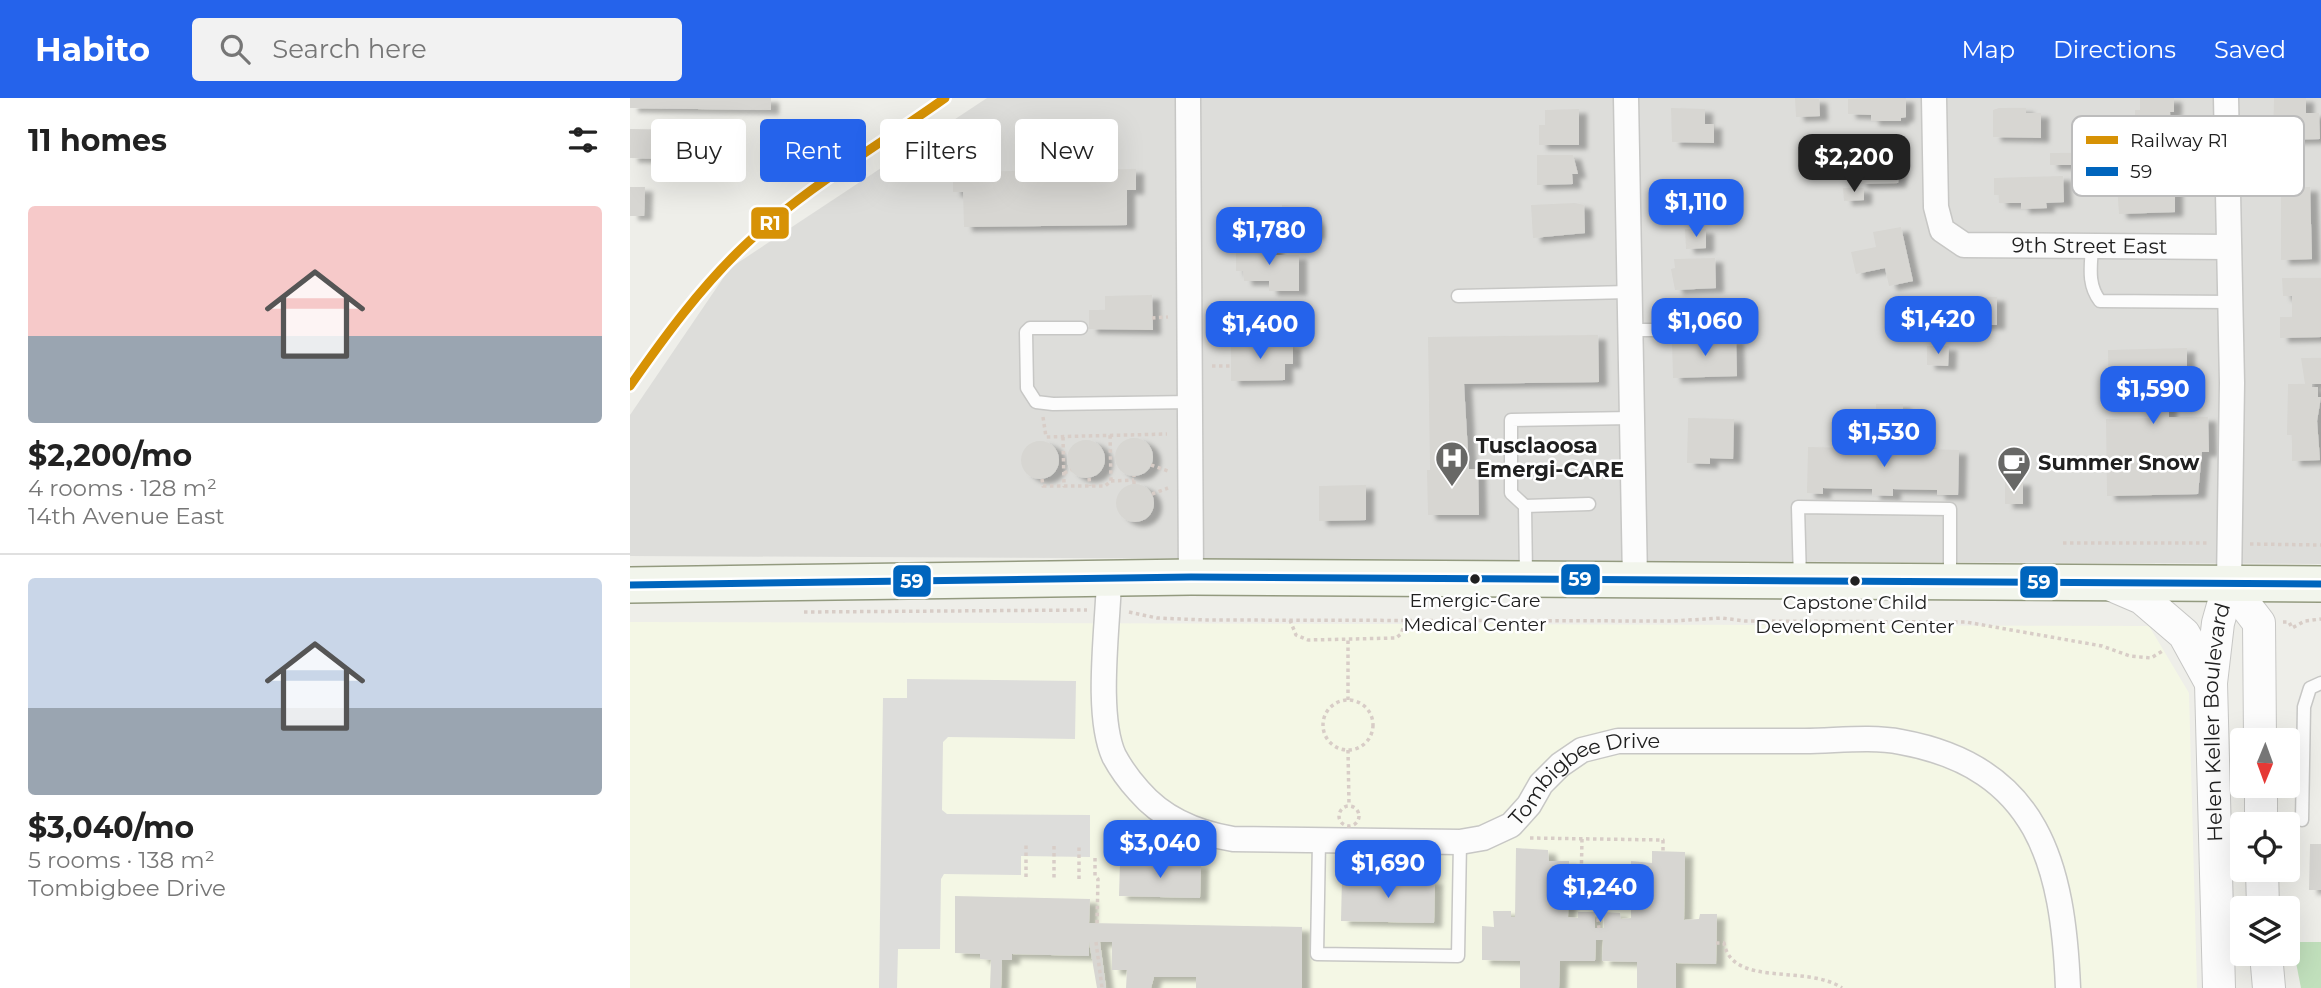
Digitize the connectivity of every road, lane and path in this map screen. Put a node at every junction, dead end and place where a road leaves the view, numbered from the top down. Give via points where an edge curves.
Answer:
1 (1188, 98) edge
2 (1626, 98) edge
3 (1934, 98) edge
4 (2226, 98) edge
5 (2226, 116) edge
6 (2228, 196) edge
7 (2092, 246) junction
8 (2229, 247) junction
9 (1629, 292) junction
10 (1458, 296) dead end
11 (2230, 302) junction
12 (1081, 328) dead end
13 (1630, 330) junction
14 (1726, 330) dead end
15 (1192, 402) junction
16 (1042, 403) junction
17 (1632, 418) junction
18 (1173, 434) dead end
19 (1110, 435) junction
20 (1063, 437) junction
21 (1151, 465) dead end
22 (1058, 467) dead end
23 (1064, 470) junction
24 (1071, 470) dead end
25 (1173, 473) dead end
26 (1089, 478) dead end
27 (1042, 479) dead end
28 (1134, 480) dead end
29 (1111, 481) junction
30 (1064, 486) junction
31 (1090, 486) junction
32 (1173, 486) dead end
33 (1152, 495) dead end
34 (1589, 504) dead end
35 (1525, 506) junction
36 (2063, 543) dead end
37 (2230, 544) junction
38 (2321, 545) edge
39 (1191, 577) junction
40 (1527, 579) junction
41 (1635, 580) junction
42 (1800, 581) junction
43 (1950, 582) junction
44 (2107, 583) junction
45 (2230, 584) junction
46 (2321, 584) edge
47 (630, 585) edge
48 (1108, 594) junction
49 (795, 612) dead end
50 (2321, 619) edge
51 (1290, 620) junction
52 (1405, 620) junction
53 (2259, 623) junction
54 (2184, 634) junction
55 (1348, 640) junction
56 (2211, 683) junction
57 (2321, 683) edge
58 (1348, 700) junction
59 (2260, 728) edge
60 (1348, 750) junction
61 (1349, 805) junction
62 (2302, 820) dead end
63 (1582, 839) junction
64 (1471, 840) junction
65 (1319, 841) junction
66 (1026, 845) dead end
67 (1054, 846) dead end
68 (1079, 846) dead end
69 (1663, 852) dead end
70 (1095, 858) dead end
71 (1026, 877) dead end
72 (1054, 878) dead end
73 (1079, 879) dead end
74 (1097, 923) dead end
75 (1599, 928) dead end
76 (1096, 942) dead end
77 (1716, 943) dead end
78 (2267, 966) edge
79 (1744, 975) dead end
80 (1765, 980) dead end
81 (1102, 988) edge
82 (1842, 988) edge
83 (2068, 988) edge
84 (2218, 988) edge
85 (2269, 988) edge

1 - 15 street
2 - 9 street
3 - 7 street, 9th Street East via 1936,207 1942,230 1964,245 1990,248
4 - 5 street
6 - 8 street
7 - 8 street, 9th Street East
7 - 11 lane via 2092,291 2100,301
8 - 11 street
9 - 10 lane
9 - 13 street
11 - 37 street
12 - 16 lane via 1030,328 1026,332 1027,388 1036,402
13 - 14 lane
13 - 17 street
15 - 16 lane
15 - 39 street
16 - 20 path via 1043,434 1046,438
17 - 35 lane via 1511,420 1511,493
17 - 41 street
18 - 19 path
19 - 20 path
19 - 29 path
20 - 23 path
21 - 25 path
22 - 23 path
23 - 24 path
23 - 30 path
26 - 31 path
27 - 30 path via 1043,486
28 - 29 path
29 - 31 path
30 - 31 path
32 - 33 path
34 - 35 lane
35 - 40 lane
36 - 37 path
37 - 38 path
37 - 45 street
39 - 40 main road
39 - 48 main road
40 - 41 main road
41 - 42 main road
42 - 43 main road
42 - 43 lane via 1798,508 1950,509
43 - 44 main road
44 - 45 main road
44 - 54 street via 2142,598
45 - 46 main road
45 - 53 street, Helen Keller Boulevard
45 - 56 street, Helen Keller Boulevard via 2218,623
47 - 48 main road
48 - 49 path
48 - 51 path via 1157,618
48 - 65 street, Tombigbee Drive via 1107,731 1125,775 1151,805 1208,835
50 - 53 path via 2292,628 2289,622
51 - 52 path
51 - 55 path via 1301,639
52 - 54 path via 1966,622 2151,658
52 - 55 path via 1396,638
53 - 59 street, Helen Keller Boulevard
54 - 56 street
55 - 58 path
56 - 84 street, Helen Keller Boulevard
57 - 62 lane via 2310,688 2304,707
58 - 60 path via 1328,710 1323,725 1328,740
58 - 60 path via 1363,704 1373,724 1363,745
60 - 61 path
61 - 61 path via 1359,816 1358,822 1349,826 1338,816
63 - 64 path
63 - 69 path via 1663,840
63 - 75 path via 1581,886 1597,911
64 - 65 street, Tombigbee Drive
64 - 65 lane via 1458,956 1317,954
64 - 83 street, Tombigbee Drive via 1511,825 1541,784 1582,750 1618,741 1898,741 1950,754 1989,776 2014,799 2050,857 2060,891
66 - 71 path
67 - 72 path
68 - 73 path
70 - 74 path
76 - 81 path
77 - 79 path via 1724,943 1728,960
78 - 85 street
80 - 82 path via 1825,981

